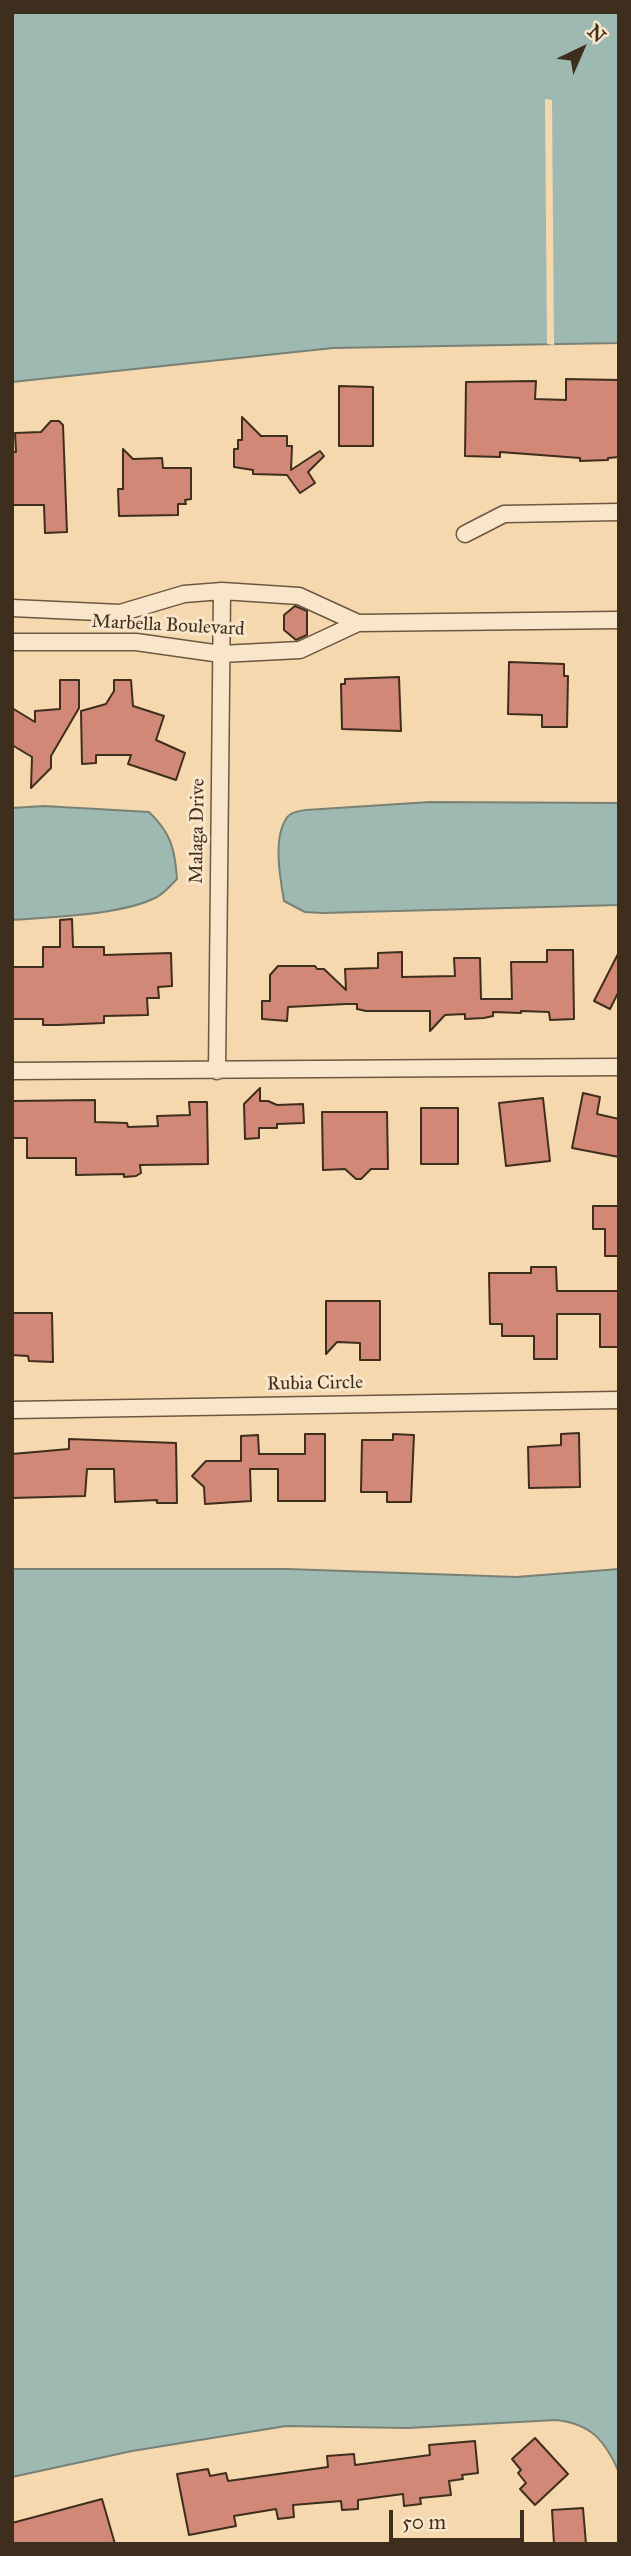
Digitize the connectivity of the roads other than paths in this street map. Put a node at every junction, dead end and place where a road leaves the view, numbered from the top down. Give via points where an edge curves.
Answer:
1 (619, 512) edge
2 (465, 534) dead end
3 (222, 591) junction
4 (12, 608) edge
5 (57, 610) junction
6 (619, 620) edge
7 (358, 623) junction
8 (12, 642) edge
9 (57, 642) junction
10 (221, 654) junction
11 (619, 1067) edge
12 (12, 1071) edge
13 (217, 1071) junction
14 (619, 1400) edge
15 (12, 1410) edge

1 - 2 street via 504,514
3 - 5 street, Marbella Boulevard via 184,594 120,613
3 - 7 street, Marbella Boulevard via 299,596
3 - 10 street, Malaga Drive
4 - 5 street, Marbella Boulevard
5 - 9 street
6 - 7 street, Marbella Boulevard
7 - 10 street, Marbella Boulevard via 300,650
8 - 9 street, Marbella Boulevard
9 - 10 street, Marbella Boulevard via 136,642
10 - 13 street, Malaga Drive
11 - 13 street
12 - 13 street
14 - 15 street, Rubia Circle

